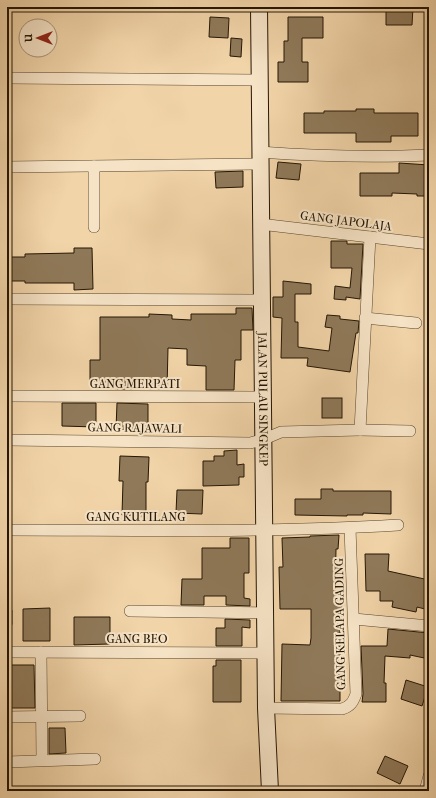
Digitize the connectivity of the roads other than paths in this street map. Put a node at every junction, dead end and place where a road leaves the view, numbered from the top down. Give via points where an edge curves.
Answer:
1 (258, 7) edge
2 (7, 78) edge
3 (259, 82) junction
4 (429, 155) edge
5 (260, 158) junction
6 (94, 166) junction
7 (7, 168) edge
8 (260, 224) junction
9 (94, 227) dead end
10 (370, 237) junction
11 (429, 244) edge
12 (7, 299) edge
13 (262, 300) junction
14 (365, 318) junction
15 (416, 323) dead end
16 (7, 396) edge
17 (263, 397) junction
18 (360, 430) junction
19 (410, 431) dead end
20 (7, 440) edge
21 (262, 440) junction
22 (398, 525) dead end
23 (350, 528) junction
24 (264, 529) junction
25 (7, 530) edge
26 (130, 611) dead end
27 (7, 613) edge
28 (266, 613) junction
29 (354, 619) junction
30 (7, 622) edge
31 (429, 626) edge
32 (7, 652) edge
33 (41, 652) junction
34 (266, 653) junction
35 (266, 708) junction
36 (80, 716) dead end
37 (7, 717) edge
38 (41, 717) junction
39 (95, 759) dead end
40 (42, 760) junction
41 (7, 762) edge
42 (429, 776) edge
43 (270, 791) edge
44 (425, 791) edge

1 - 3 street, JALAN PULAU SINGKEP
2 - 3 street
3 - 5 street, JALAN PULAU SINGKEP
4 - 5 street
5 - 6 street
5 - 8 street, JALAN PULAU SINGKEP
6 - 7 street
6 - 9 street
8 - 10 street, GANG JAPOLAJA
8 - 13 street, JALAN PULAU SINGKEP
10 - 11 street, GANG JAPOLAJA
10 - 14 street
12 - 13 street
13 - 17 street, JALAN PULAU SINGKEP
14 - 15 street
14 - 18 street
16 - 17 street, GANG MERPATI
17 - 21 street, JALAN PULAU SINGKEP
18 - 19 street, GANG RAJAWALI
18 - 21 street, GANG RAJAWALI via 281,432
20 - 21 street, GANG RAJAWALI via 250,443
21 - 24 street, JALAN PULAU SINGKEP
22 - 23 street, GANG KUTILANG
23 - 24 street, GANG KUTILANG
23 - 29 street, GANG KELAPA GADING
24 - 25 street, GANG KUTILANG
24 - 28 street, JALAN PULAU SINGKEP
26 - 28 street
27 - 30 street
28 - 34 street, JALAN PULAU SINGKEP
29 - 31 street
29 - 35 street, GANG KELAPA GADING via 356,694 349,707
32 - 33 street, GANG BEO
33 - 34 street, GANG BEO
33 - 38 street
34 - 35 street, JALAN PULAU SINGKEP
35 - 43 street, JALAN PULAU SINGKEP
36 - 38 street
37 - 38 street
38 - 40 street
39 - 40 street
40 - 41 street
42 - 44 street

